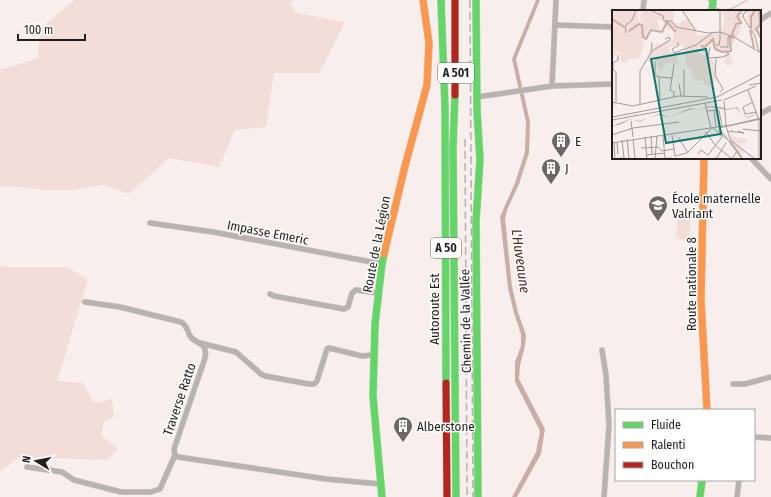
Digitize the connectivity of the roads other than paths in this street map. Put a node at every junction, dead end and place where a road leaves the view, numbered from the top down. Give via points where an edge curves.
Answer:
1 (423, 0) edge
2 (441, 0) edge
3 (450, 0) edge
4 (455, 0) edge
5 (476, 0) edge
6 (556, 0) edge
7 (644, 0) edge
8 (709, 0) edge
9 (713, 0) edge
10 (643, 10) edge
11 (708, 10) edge
12 (712, 10) edge
13 (771, 13) edge
14 (761, 19) edge
15 (555, 25) junction
16 (612, 27) edge
17 (612, 84) edge
18 (552, 86) junction
19 (477, 97) junction
20 (771, 108) edge
21 (761, 113) edge
22 (453, 146) junction
23 (704, 159) edge
24 (752, 159) edge
25 (771, 179) edge
26 (150, 223) dead end
27 (382, 264) junction
28 (378, 293) junction
29 (270, 294) dead end
30 (85, 302) dead end
31 (200, 342) junction
32 (602, 350) dead end
33 (373, 355) junction
34 (771, 377) edge
35 (733, 384) dead end
36 (707, 409) edge
37 (755, 437) edge
38 (771, 438) edge
39 (175, 455) junction
40 (27, 466) dead end
41 (702, 481) edge
42 (739, 481) edge
43 (380, 484) junction
44 (382, 497) edge
45 (447, 497) edge
46 (456, 497) edge
47 (478, 497) edge
48 (604, 497) edge
49 (700, 497) edge
50 (737, 497) edge

1 - 27 main road, Route de la Légion via 429,43 427,85
2 - 45 main road, Autoroute Est / A 50 via 445,115
3 - 22 main road, A 50
4 - 22 main road, Autoroute Est / A 501 via 456,78
5 - 19 main road, Chemin de la Vallée
6 - 15 street
7 - 10 street
8 - 11 main road
9 - 12 main road
13 - 14 street
15 - 16 street
15 - 18 street
17 - 18 street
18 - 19 street
19 - 47 main road, Chemin de la Vallée via 481,157 476,221
20 - 21 street
22 - 46 main road, Autoroute Est / A 50
23 - 36 main road, Route nationale 8 via 701,300
24 - 25 street
26 - 27 street, Impasse Emeric via 213,232
27 - 28 main road, Route de la Légion
28 - 29 street via 356,290 352,293 348,307 344,309
28 - 33 main road, Route de la Légion
30 - 31 street via 174,319 184,324 192,338
31 - 33 street via 236,352 265,376 308,384 317,381 327,348 362,356
31 - 39 street, Traverse Ratto via 205,349 205,358 174,449
32 - 48 street via 609,425
33 - 43 main road, Route de la Légion via 373,396
34 - 35 street via 745,384
37 - 38 street
39 - 40 street via 160,489 151,492 121,492 74,480 62,472
39 - 43 street, Traverse Ratto via 326,479
41 - 49 main road
42 - 50 street
43 - 44 main road, Route de la Légion

